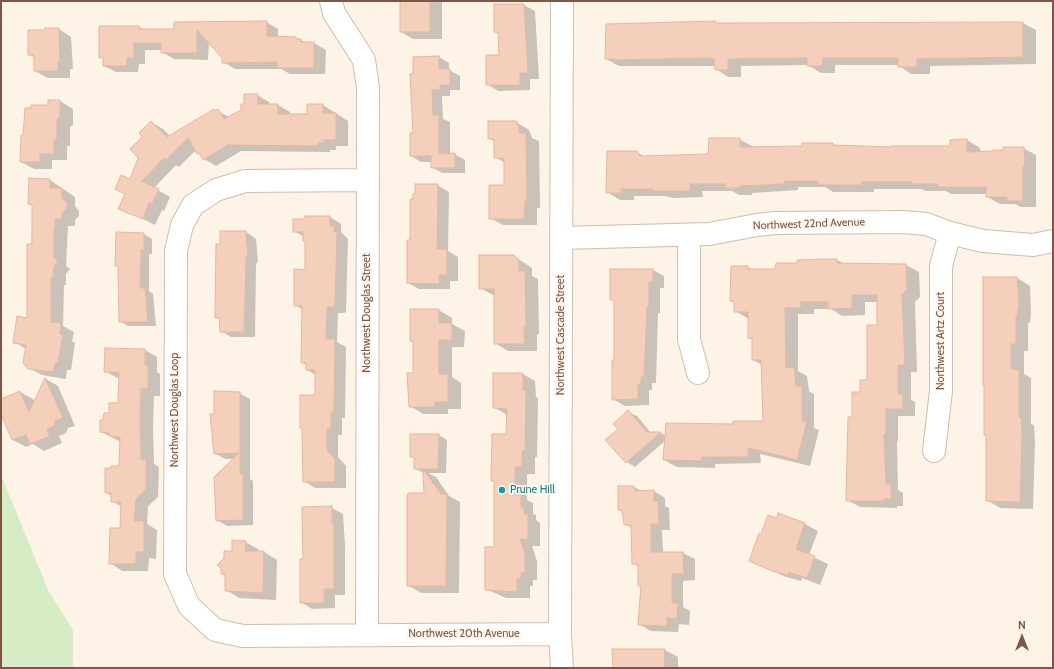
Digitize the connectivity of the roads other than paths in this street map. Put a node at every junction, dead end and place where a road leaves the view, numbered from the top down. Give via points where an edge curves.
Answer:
1 (331, 1) edge
2 (562, 1) edge
3 (367, 180) junction
4 (950, 233) junction
5 (689, 235) junction
6 (562, 238) junction
7 (1053, 241) edge
8 (698, 373) dead end
9 (934, 450) dead end
10 (367, 634) junction
11 (560, 634) junction
12 (562, 668) edge

1 - 3 street, Northwest Douglas Street via 334,13 364,60 368,88
2 - 6 street, Northwest Cascade Street
3 - 10 street, Northwest Douglas Street
3 - 10 street, Northwest Douglas Loop via 245,181 216,190 194,205 182,225 176,252 175,574 189,606 215,630 243,636
4 - 5 street, Northwest 22nd Avenue via 926,224 902,222 769,224 722,233
4 - 7 street, Northwest 22nd Avenue via 983,241 1034,245
4 - 9 street, Northwest Artz Court via 941,266 941,390
5 - 6 street, Northwest 22nd Avenue
5 - 8 street via 689,340
6 - 11 street, Northwest Cascade Street
10 - 11 street, Northwest 20th Avenue
11 - 12 street, Northwest Cascade Street

